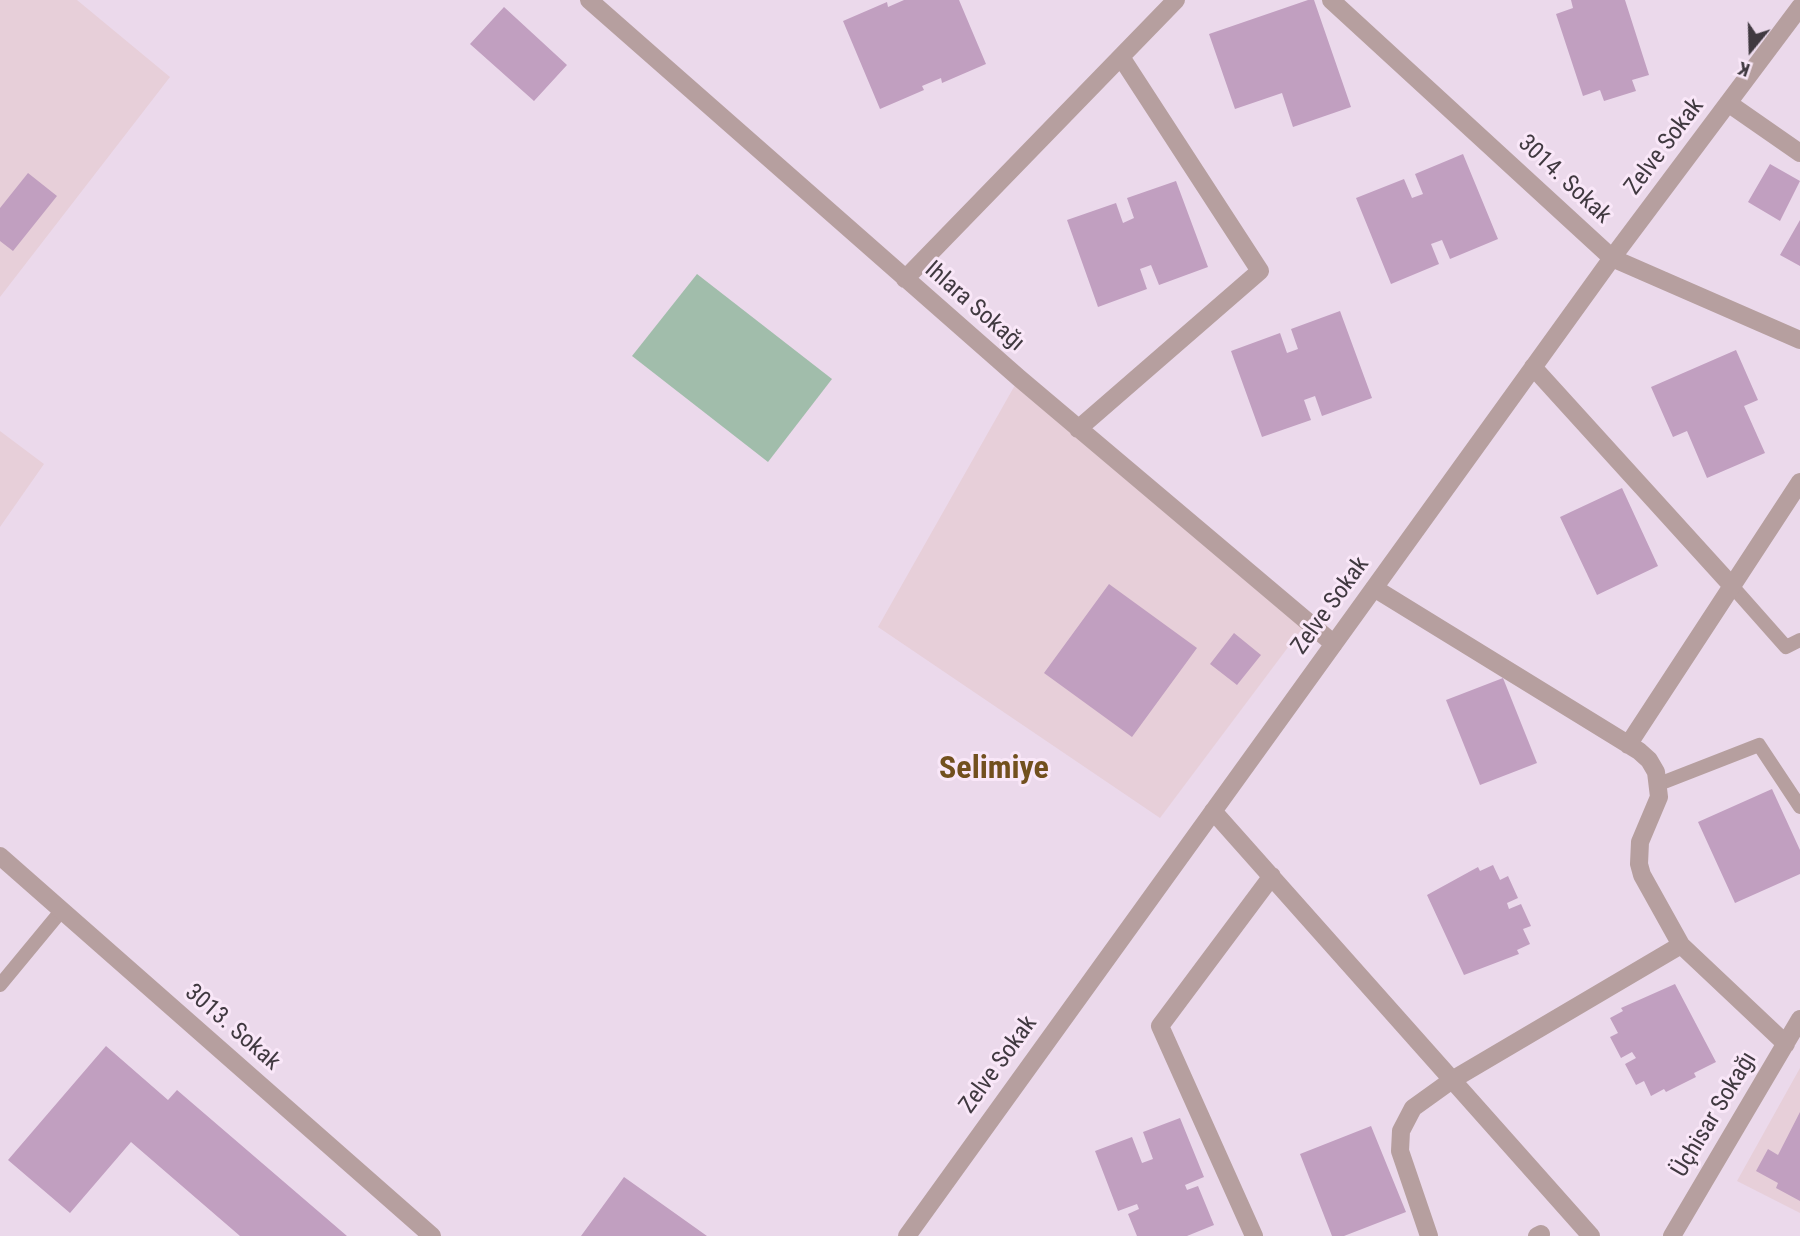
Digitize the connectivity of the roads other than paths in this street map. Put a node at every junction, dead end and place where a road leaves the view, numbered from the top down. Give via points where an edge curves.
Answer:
1 (589, 0) edge
2 (1176, 0) edge
3 (1331, 0) edge
4 (1800, 7) edge
5 (1121, 57) junction
6 (1728, 103) junction
7 (1800, 153) edge
8 (1612, 258) junction
9 (905, 279) junction
10 (1800, 340) edge
11 (1534, 367) junction
12 (1078, 429) junction
13 (1800, 482) edge
14 (1732, 586) junction
15 (1374, 588) junction
16 (1800, 640) edge
17 (1334, 644) junction
18 (1628, 745) junction
19 (1659, 784) junction
20 (1800, 807) edge
21 (1213, 811) junction
22 (0, 856) edge
23 (1272, 876) junction
24 (62, 910) junction
25 (1681, 944) junction
26 (0, 985) edge
27 (1800, 1019) edge
28 (1786, 1044) junction
29 (1452, 1080) junction
30 (432, 1236) edge
31 (906, 1236) edge
32 (1254, 1236) edge
33 (1429, 1236) edge
34 (1591, 1236) edge
35 (1672, 1236) edge

1 - 9 street, Ihlara Sokağı
2 - 5 street
3 - 8 street, 3014. Sokak
4 - 6 street, Zelve Sokak
5 - 9 street
5 - 12 street via 1260,271
6 - 7 street
6 - 8 street, Zelve Sokak
8 - 10 street, 3014. Sokak
8 - 11 street, Zelve Sokak
9 - 12 street, Ihlara Sokağı
11 - 14 street
11 - 15 street, Zelve Sokak
12 - 17 street, Ihlara Sokağı
13 - 14 street
14 - 16 lane via 1786,646
14 - 18 street
15 - 17 street, Zelve Sokak
15 - 18 street
17 - 21 street, Zelve Sokak
18 - 19 street via 1649,760
19 - 20 lane via 1759,745
19 - 25 street via 1655,810 1640,842 1639,864
21 - 23 street
21 - 31 street, Zelve Sokak
22 - 24 street, 3013. Sokak
23 - 29 street
23 - 32 street via 1160,1026
24 - 26 lane
24 - 30 street, 3013. Sokak
25 - 28 street
25 - 29 street
27 - 28 street, Üçhisar Sokağı
28 - 35 street, Üçhisar Sokağı
29 - 33 street via 1413,1108 1401,1131 1400,1151
29 - 34 street

